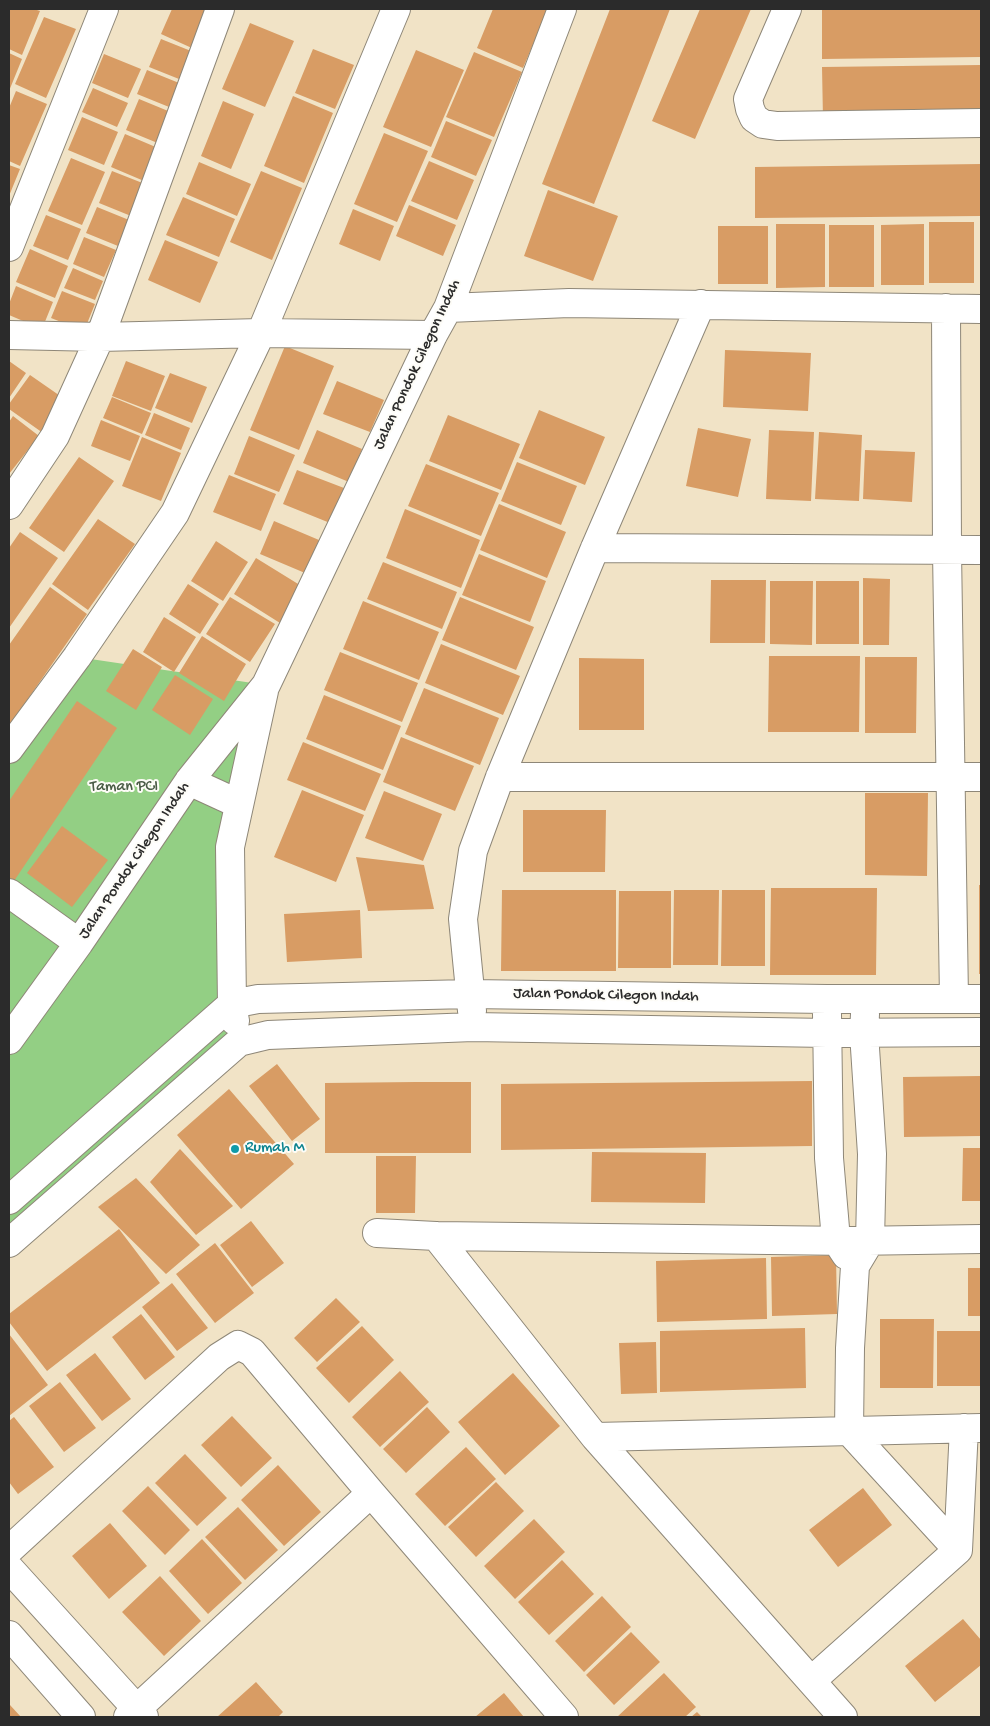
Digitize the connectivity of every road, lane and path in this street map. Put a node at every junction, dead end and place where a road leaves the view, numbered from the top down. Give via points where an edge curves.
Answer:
1 (104, 9) edge
2 (220, 9) edge
3 (396, 9) edge
4 (562, 9) edge
5 (787, 9) edge
6 (981, 123) edge
7 (9, 247) edge
8 (701, 304) junction
9 (448, 308) junction
10 (946, 308) junction
11 (981, 308) edge
12 (261, 333) junction
13 (9, 335) edge
14 (433, 335) junction
15 (100, 338) junction
16 (9, 505) edge
17 (595, 548) junction
18 (981, 550) edge
19 (947, 551) junction
20 (266, 685) junction
21 (9, 749) edge
22 (981, 776) edge
23 (500, 777) junction
24 (951, 778) junction
25 (189, 781) junction
26 (239, 804) junction
27 (9, 893) edge
28 (79, 943) junction
29 (470, 994) junction
30 (827, 999) junction
31 (866, 999) junction
32 (981, 999) edge
33 (954, 1000) junction
34 (232, 1004) junction
35 (473, 1027) junction
36 (981, 1032) edge
37 (864, 1033) junction
38 (827, 1034) junction
39 (9, 1040) edge
40 (239, 1042) junction
41 (9, 1200) edge
42 (377, 1233) dead end
43 (436, 1236) junction
44 (981, 1239) edge
45 (836, 1240) junction
46 (870, 1240) junction
47 (9, 1243) edge
48 (855, 1266) junction
49 (973, 1428) edge
50 (849, 1431) junction
51 (595, 1437) junction
52 (371, 1493) junction
53 (9, 1550) edge
54 (958, 1550) junction
55 (9, 1568) edge
56 (9, 1635) edge
57 (810, 1681) junction
58 (136, 1715) edge
59 (81, 1717) edge
60 (564, 1717) edge
61 (842, 1717) edge

1 - 7 street
2 - 15 street
3 - 12 street
4 - 9 street, Jalan Pondok Cilegon Indah
5 - 6 street via 748,99 754,118 763,124
8 - 9 street via 569,303
8 - 10 street
8 - 17 street
9 - 14 street, Jalan Pondok Cilegon Indah
10 - 11 street
10 - 19 street
12 - 14 street
12 - 15 street
12 - 21 street via 175,513 77,657
13 - 15 street
14 - 20 street, Jalan Pondok Cilegon Indah
15 - 16 street via 55,436
17 - 19 street
17 - 23 street
18 - 19 street
19 - 24 street
20 - 25 street, Jalan Pondok Cilegon Indah
20 - 26 street, Jalan Pondok Cilegon Indah
22 - 24 street
23 - 24 street
23 - 29 street via 473,851 463,919
24 - 33 street
25 - 26 street
25 - 28 street, Jalan Pondok Cilegon Indah
26 - 34 street, Jalan Pondok Cilegon Indah via 230,847
27 - 28 street
28 - 39 street, Jalan Pondok Cilegon Indah
29 - 30 street, Jalan Pondok Cilegon Indah
29 - 34 street, Jalan Pondok Cilegon Indah via 258,999
29 - 35 street
30 - 31 street, Jalan Pondok Cilegon Indah
30 - 38 street
31 - 33 street, Jalan Pondok Cilegon Indah
31 - 37 street
32 - 33 street, Jalan Pondok Cilegon Indah
34 - 40 street, Jalan Pondok Cilegon Indah
34 - 41 street
35 - 38 street, Jalan Pondok Cilegon Indah
35 - 40 street, Jalan Pondok Cilegon Indah via 268,1035
36 - 37 street, Jalan Pondok Cilegon Indah
37 - 38 street, Jalan Pondok Cilegon Indah
37 - 46 street via 872,1154
38 - 45 street via 829,1158
40 - 47 street, Jalan Pondok Cilegon Indah
42 - 43 street
43 - 45 street
43 - 51 street
44 - 46 street
45 - 46 street
45 - 48 street
46 - 48 street
48 - 50 street
49 - 50 street
49 - 54 street
50 - 51 street
50 - 54 street
51 - 57 street
52 - 53 street via 252,1352 238,1345 219,1357
52 - 58 street
52 - 60 street
54 - 57 street
55 - 58 street
56 - 59 street
57 - 61 street

